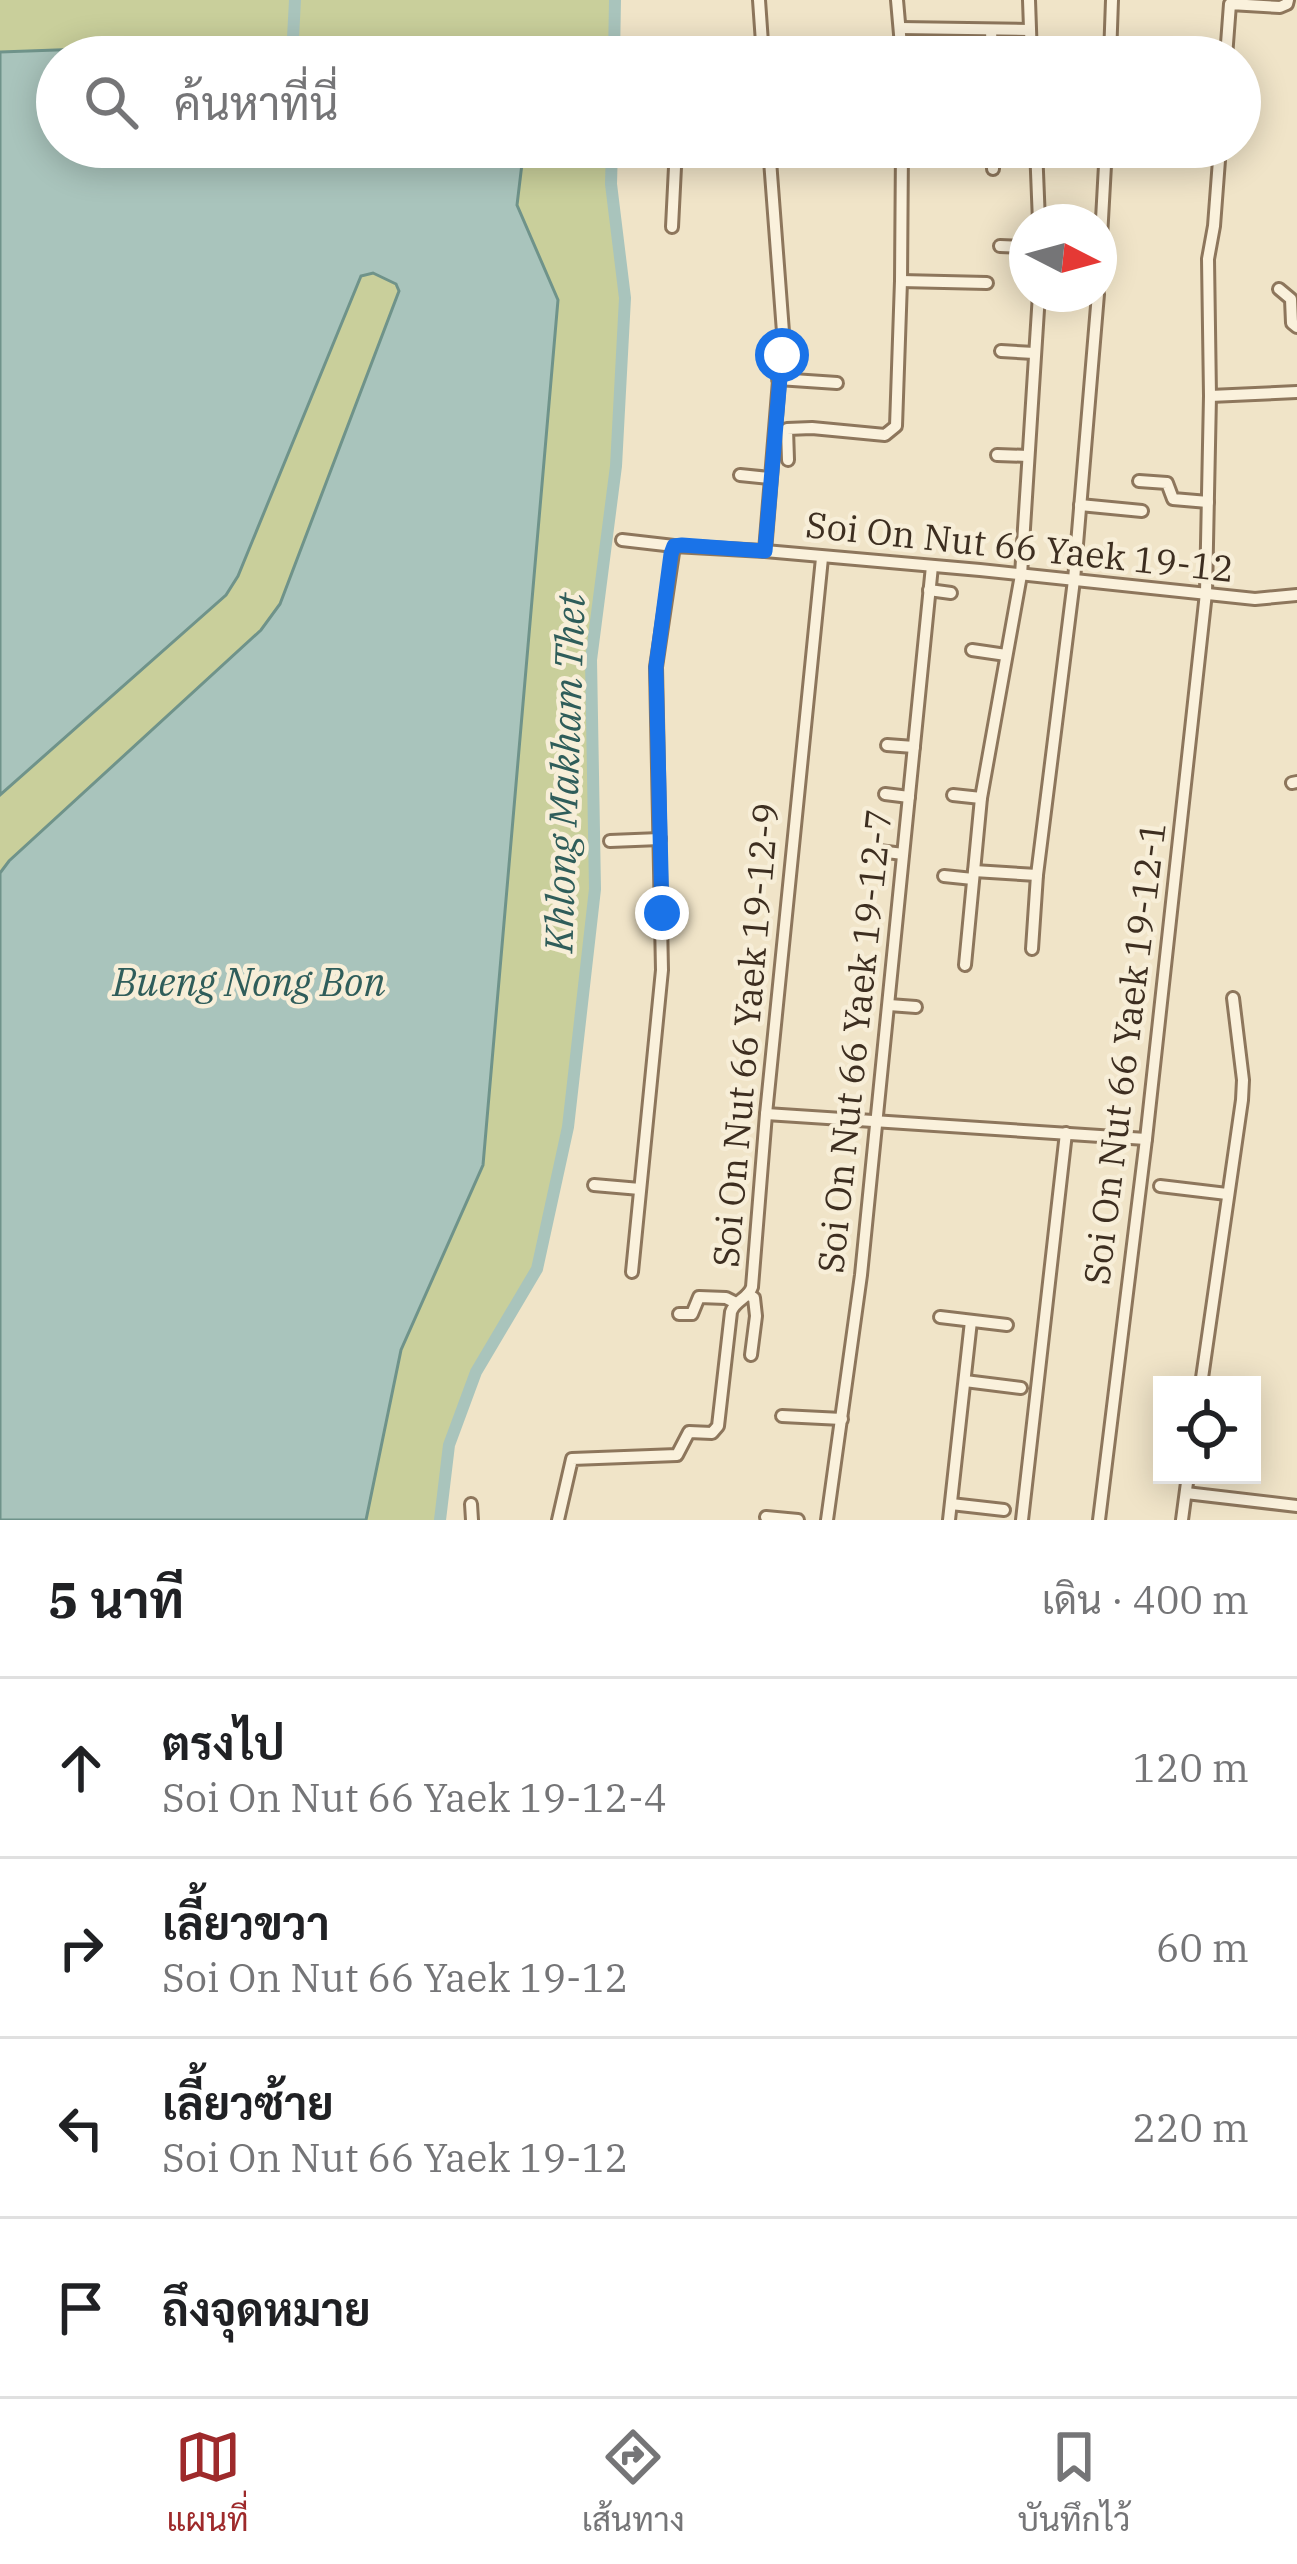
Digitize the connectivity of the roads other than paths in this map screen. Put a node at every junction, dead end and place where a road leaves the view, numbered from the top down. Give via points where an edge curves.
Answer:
1 (759, 0) edge
2 (897, 0) edge
3 (1029, 0) edge
4 (1112, 0) edge
5 (1288, 0) edge
6 (1230, 2) edge
7 (900, 28) junction
8 (992, 30) junction
9 (1029, 30) junction
10 (762, 36) edge
11 (901, 36) edge
12 (992, 36) edge
13 (1029, 36) edge
14 (1111, 36) edge
15 (1228, 36) edge
16 (675, 168) edge
17 (771, 168) edge
18 (902, 168) edge
19 (1037, 168) edge
20 (1105, 168) edge
21 (1218, 168) edge
22 (1039, 204) edge
23 (1103, 204) edge
24 (672, 227) dead end
25 (1000, 246) dead end
26 (1009, 246) edge
27 (901, 281) junction
28 (987, 283) dead end
29 (1280, 289) dead end
30 (1037, 312) edge
31 (1096, 312) edge
32 (1297, 327) edge
33 (1000, 352) dead end
34 (1034, 353) junction
35 (778, 379) junction
36 (837, 383) dead end
37 (1297, 392) edge
38 (1210, 395) junction
39 (997, 455) dead end
40 (1028, 456) junction
41 (788, 460) dead end
42 (740, 475) dead end
43 (770, 478) junction
44 (1139, 481) dead end
45 (1208, 502) junction
46 (1080, 505) junction
47 (1142, 511) dead end
48 (622, 540) dead end
49 (674, 546) junction
50 (765, 551) junction
51 (822, 558) junction
52 (932, 566) junction
53 (1021, 575) junction
54 (1074, 580) junction
55 (929, 590) junction
56 (951, 593) dead end
57 (1206, 593) junction
58 (1297, 595) edge
59 (972, 650) dead end
60 (1006, 655) junction
61 (887, 745) dead end
62 (914, 747) junction
63 (885, 794) dead end
64 (953, 795) dead end
65 (909, 797) junction
66 (981, 798) junction
67 (660, 839) junction
68 (610, 841) dead end
69 (879, 851) dead end
70 (904, 854) junction
71 (974, 875) junction
72 (1037, 875) junction
73 (944, 876) dead end
74 (1032, 949) dead end
75 (965, 965) dead end
76 (1233, 998) dead end
77 (889, 1005) junction
78 (916, 1007) dead end
79 (766, 1114) junction
80 (878, 1121) junction
81 (1066, 1133) junction
82 (1146, 1138) junction
83 (594, 1185) dead end
84 (1160, 1186) dead end
85 (640, 1189) junction
86 (1227, 1194) junction
87 (632, 1272) dead end
88 (748, 1294) junction
89 (736, 1303) junction
90 (680, 1314) dead end
91 (940, 1317) dead end
92 (971, 1321) junction
93 (1007, 1325) dead end
94 (751, 1355) dead end
95 (1202, 1376) edge
96 (964, 1381) junction
97 (1021, 1388) dead end
98 (782, 1416) dead end
99 (842, 1418) junction
100 (1187, 1484) edge
101 (1186, 1493) junction
102 (470, 1504) dead end
103 (951, 1504) junction
104 (1297, 1506) edge
105 (1004, 1510) dead end
106 (766, 1517) dead end
107 (472, 1520) edge
108 (557, 1520) edge
109 (798, 1520) edge
110 (827, 1520) edge
111 (949, 1520) edge
112 (1022, 1520) edge
113 (1099, 1520) edge
114 (1182, 1520) edge

1 - 10 street
2 - 7 street
3 - 9 street
4 - 14 street
5 - 6 street via 1280,7
6 - 15 street
7 - 8 street
7 - 11 street
8 - 9 street
8 - 12 street
9 - 13 street
16 - 24 street
17 - 35 street via 783,332
18 - 27 street
19 - 22 street
20 - 23 street
21 - 38 street, Soi On Nut 66 Yaek 19-12-1 via 1208,259
25 - 26 street
27 - 28 street
27 - 41 street via 896,426 885,435 788,429
29 - 32 street
30 - 34 street
31 - 46 street
33 - 34 street
34 - 40 street
35 - 36 street
35 - 43 street
37 - 38 street
38 - 45 street, Soi On Nut 66 Yaek 19-12-1
39 - 40 street
40 - 53 street
42 - 43 street
43 - 50 street
44 - 45 street via 1167,483 1173,499
45 - 57 street, Soi On Nut 66 Yaek 19-12-1
46 - 47 street
46 - 54 street
48 - 49 street, Soi On Nut 66 Yaek 19-12
49 - 50 street, Soi On Nut 66 Yaek 19-12
49 - 67 street via 656,667
50 - 51 street, Soi On Nut 66 Yaek 19-12
51 - 52 street, Soi On Nut 66 Yaek 19-12
51 - 79 street, Soi On Nut 66 Yaek 19-12-9
52 - 53 street, Soi On Nut 66 Yaek 19-12
52 - 55 street, Soi On Nut 66 Yaek 19-12-7
53 - 54 street, Soi On Nut 66 Yaek 19-12
53 - 60 street
54 - 57 street, Soi On Nut 66 Yaek 19-12
54 - 72 street
55 - 56 street
55 - 62 street, Soi On Nut 66 Yaek 19-12-7
57 - 58 street, Soi On Nut 66 Yaek 19-12
57 - 82 street, Soi On Nut 66 Yaek 19-12-1
59 - 60 street
60 - 66 street
61 - 62 street
62 - 65 street, Soi On Nut 66 Yaek 19-12-7
63 - 65 street
64 - 66 street
65 - 70 street, Soi On Nut 66 Yaek 19-12-7
66 - 71 street
67 - 68 street
67 - 85 street via 662,970
69 - 70 street
70 - 77 street, Soi On Nut 66 Yaek 19-12-7
71 - 72 street
71 - 73 street
71 - 75 street
72 - 74 street
76 - 86 street via 1243,1081
77 - 78 street
77 - 80 street, Soi On Nut 66 Yaek 19-12-7
79 - 80 street
79 - 88 street, Soi On Nut 66 Yaek 19-12-9
80 - 81 street
80 - 99 street, Soi On Nut 66 Yaek 19-12-7
81 - 82 street
81 - 112 street
82 - 113 street, Soi On Nut 66 Yaek 19-12-1
83 - 85 street
84 - 86 street
85 - 87 street
86 - 95 street
88 - 89 street, Soi On Nut 66 Yaek 19-12-9
88 - 94 street via 756,1308
89 - 90 street via 699,1297 692,1314
89 - 108 street, Soi On Nut 66 Yaek 19-12-9 via 717,1429 689,1432 677,1455 572,1460
91 - 92 street
92 - 93 street
92 - 96 street
96 - 97 street
96 - 103 street
98 - 99 street
99 - 110 street, Soi On Nut 66 Yaek 19-12-7
100 - 101 street
101 - 104 street
101 - 114 street
102 - 107 street
103 - 105 street
103 - 111 street
106 - 109 street

